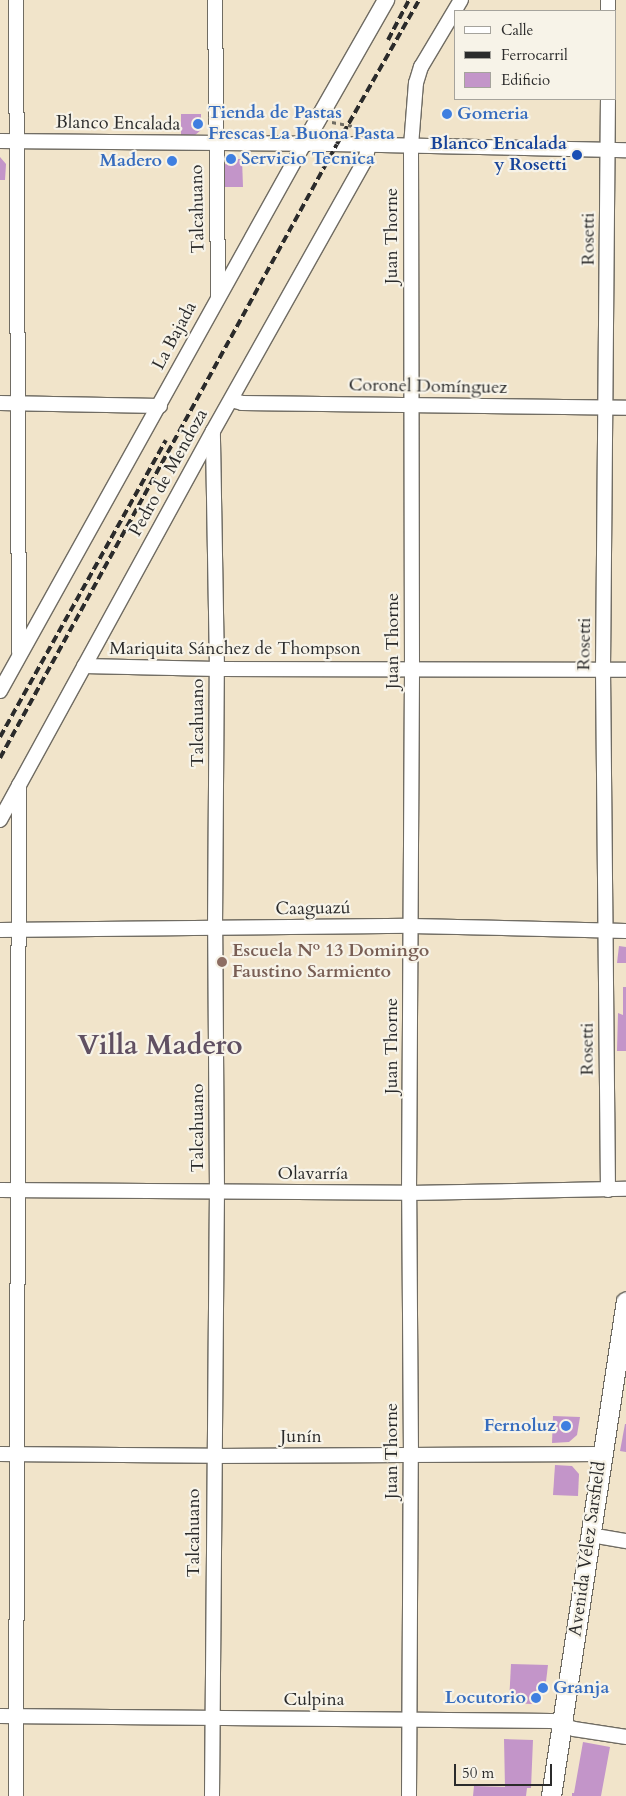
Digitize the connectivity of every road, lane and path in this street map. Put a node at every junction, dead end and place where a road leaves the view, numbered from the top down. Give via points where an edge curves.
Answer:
1 (16, 0) edge
2 (215, 0) edge
3 (386, 0) edge
4 (454, 11) edge
5 (608, 100) edge
6 (318, 118) junction
7 (357, 127) dead end
8 (0, 141) edge
9 (18, 141) junction
10 (216, 144) junction
11 (304, 144) junction
12 (369, 145) junction
13 (411, 146) junction
14 (608, 150) junction
15 (626, 150) edge
16 (218, 297) junction
17 (231, 400) junction
18 (0, 403) edge
19 (17, 403) junction
20 (160, 406) junction
21 (412, 406) junction
22 (607, 408) junction
23 (626, 408) edge
24 (213, 431) junction
25 (11, 661) edge
26 (84, 666) junction
27 (412, 668) junction
28 (217, 669) junction
29 (603, 669) junction
30 (626, 670) edge
31 (0, 691) edge
32 (19, 785) junction
33 (0, 820) edge
34 (411, 926) junction
35 (215, 929) junction
36 (0, 930) edge
37 (17, 930) junction
38 (606, 930) junction
39 (626, 931) edge
40 (626, 1189) edge
41 (0, 1190) edge
42 (17, 1190) junction
43 (608, 1190) junction
44 (217, 1192) junction
45 (409, 1193) junction
46 (626, 1302) edge
47 (623, 1342) edge
48 (0, 1454) edge
49 (16, 1454) junction
50 (602, 1454) junction
51 (213, 1456) junction
52 (412, 1456) junction
53 (591, 1535) junction
54 (626, 1541) edge
55 (0, 1716) edge
56 (17, 1716) junction
57 (212, 1718) junction
58 (410, 1719) junction
59 (562, 1725) junction
60 (626, 1737) edge
61 (16, 1796) edge
62 (212, 1796) edge
63 (409, 1796) edge
64 (551, 1796) edge

1 - 9 street
2 - 10 street, Talcahuano
3 - 6 street, La Bajada
4 - 13 street via 416,83
5 - 14 street, Rosetti
6 - 7 path
6 - 11 street, La Bajada
8 - 9 street, Blanco Encalada
9 - 10 street, Blanco Encalada
9 - 19 street
10 - 11 street, Blanco Encalada
10 - 16 street, Talcahuano
11 - 12 street, Blanco Encalada
11 - 16 street, La Bajada
12 - 13 street, Blanco Encalada
12 - 17 street, Pedro de Mendoza via 365,160
13 - 14 street, Blanco Encalada
13 - 21 street, Juan Thorne
14 - 15 street, Blanco Encalada
14 - 22 street, Rosetti
16 - 20 street, La Bajada
17 - 21 street, Coronel Domínguez via 242,403
17 - 24 street, Pedro de Mendoza
18 - 19 street
19 - 20 street
19 - 25 street
20 - 25 street, La Bajada
21 - 22 street, Coronel Domínguez
21 - 27 street, Juan Thorne
22 - 23 street, Coronel Domínguez
22 - 29 street, Rosetti
24 - 26 street, Pedro de Mendoza
24 - 28 street, Talcahuano
25 - 31 street, La Bajada
26 - 28 street, Mariquita Sánchez de Thompson
26 - 32 street, Pedro de Mendoza
27 - 28 street, Mariquita Sánchez de Thompson
27 - 29 street, Mariquita Sánchez de Thompson
27 - 34 street, Juan Thorne
28 - 35 street, Talcahuano
29 - 30 street, Mariquita Sánchez de Thompson
29 - 38 street, Rosetti
32 - 33 street, Pedro de Mendoza
32 - 37 street
34 - 35 street, Caaguazú
34 - 38 street, Caaguazú
34 - 45 street, Juan Thorne
35 - 37 street, Caaguazú
35 - 44 street, Talcahuano
36 - 37 street, Caaguazú
37 - 42 street
38 - 39 street, Caaguazú
38 - 43 street, Rosetti
40 - 43 street, Olavarría
41 - 42 street, Olavarría
42 - 44 street, Olavarría
42 - 49 street
43 - 45 street, Olavarría
44 - 45 street, Olavarría
44 - 51 street, Talcahuano
45 - 52 street, Juan Thorne
46 - 47 main road, Avenida Vélez Sarsfield
47 - 50 main road, Avenida Vélez Sarsfield
48 - 49 street, Junín
49 - 51 street, Junín
49 - 56 street
50 - 52 street, Junín
50 - 53 main road, Avenida Vélez Sarsfield
51 - 52 street, Junín
51 - 57 street, Talcahuano
52 - 58 street, Juan Thorne
53 - 54 street
53 - 59 main road, Avenida Vélez Sarsfield
55 - 56 street, Culpina
56 - 57 street, Culpina
56 - 61 street
57 - 58 street, Culpina
57 - 62 street, Talcahuano
58 - 59 street, Culpina via 552,1721
58 - 63 street, Juan Thorne
59 - 60 street, Culpina
59 - 64 main road, Avenida Vélez Sarsfield

